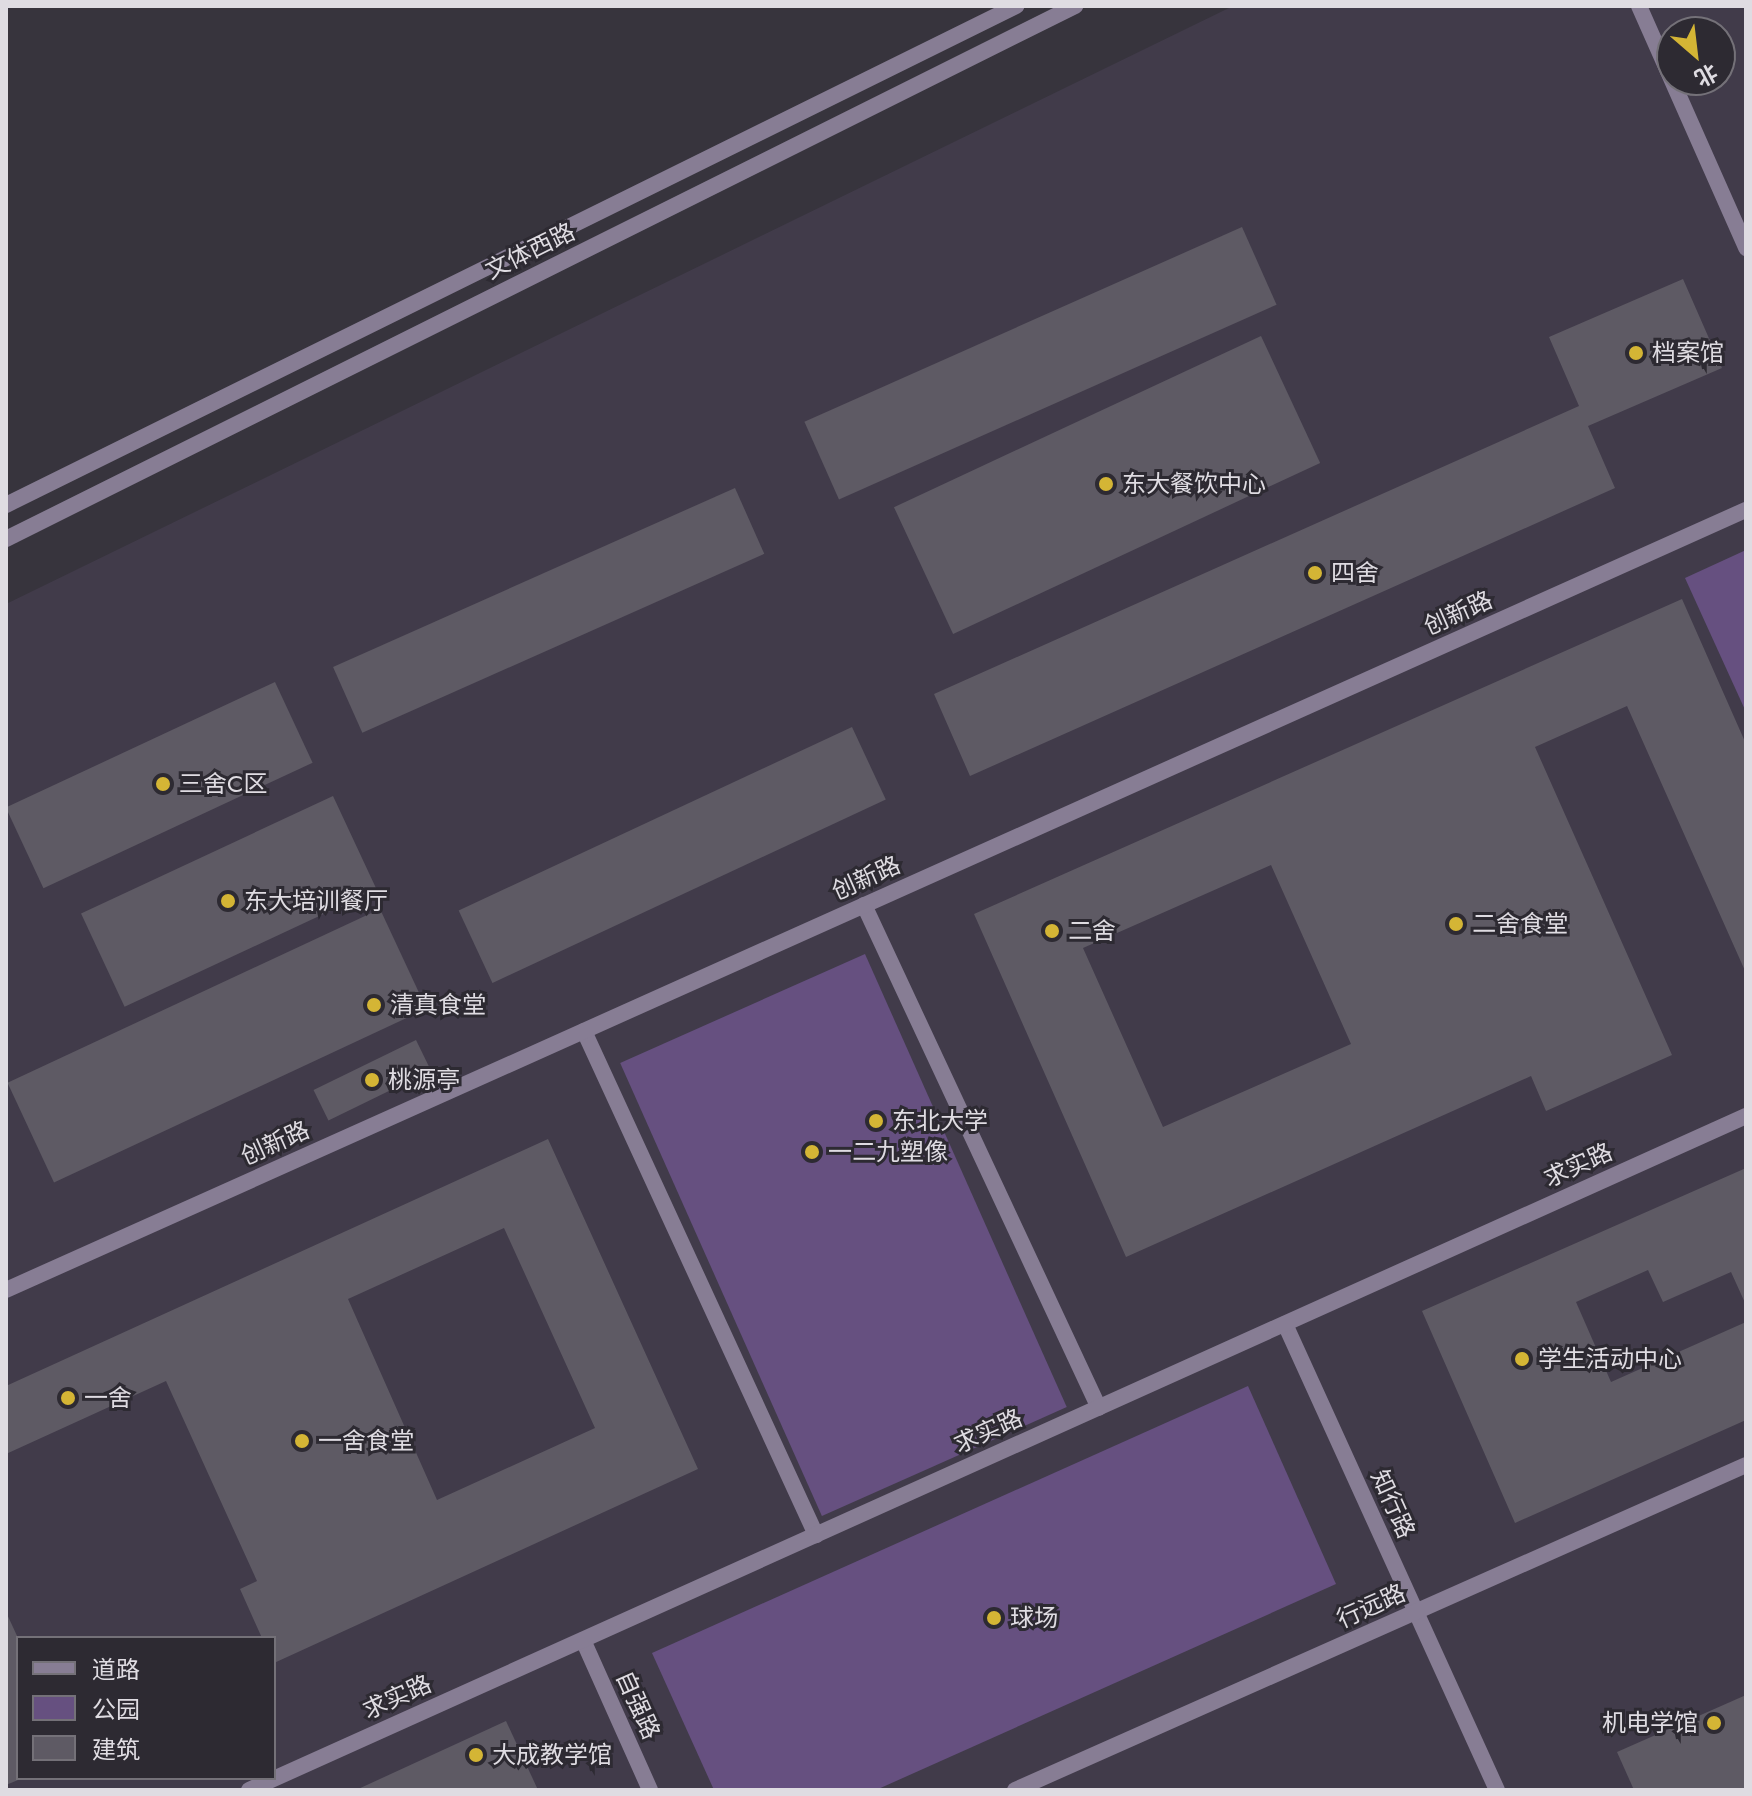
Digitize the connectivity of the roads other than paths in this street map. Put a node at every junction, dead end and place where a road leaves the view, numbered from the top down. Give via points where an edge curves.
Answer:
1 (1016, 6) edge
2 (1075, 6) edge
3 (1639, 6) edge
4 (1746, 248) edge
5 (6, 505) edge
6 (1746, 510) edge
7 (6, 539) edge
8 (864, 905) junction
9 (584, 1031) junction
10 (1746, 1116) edge
11 (6, 1290) edge
12 (1285, 1324) junction
13 (1099, 1408) junction
14 (1746, 1465) edge
15 (816, 1535) junction
16 (1416, 1612) junction
17 (583, 1640) junction
18 (276, 1778) edge
19 (271, 1780) edge
20 (249, 1790) edge
21 (650, 1790) edge
22 (1015, 1790) edge
23 (1497, 1790) edge

1 - 5 street, 文体西路
2 - 7 street, 文体西路
3 - 4 street
6 - 8 street, 创新路
8 - 9 street, 创新路
8 - 13 street
9 - 11 street, 创新路
9 - 15 street
10 - 12 street, 求实路
12 - 13 street, 求实路
12 - 16 street, 知行路
13 - 15 street, 求实路
14 - 16 street, 行远路
15 - 17 street, 求实路
16 - 22 street, 行远路
16 - 23 street, 知行路
17 - 18 street, 求实路
17 - 21 street, 自强路
19 - 20 street, 求实路

